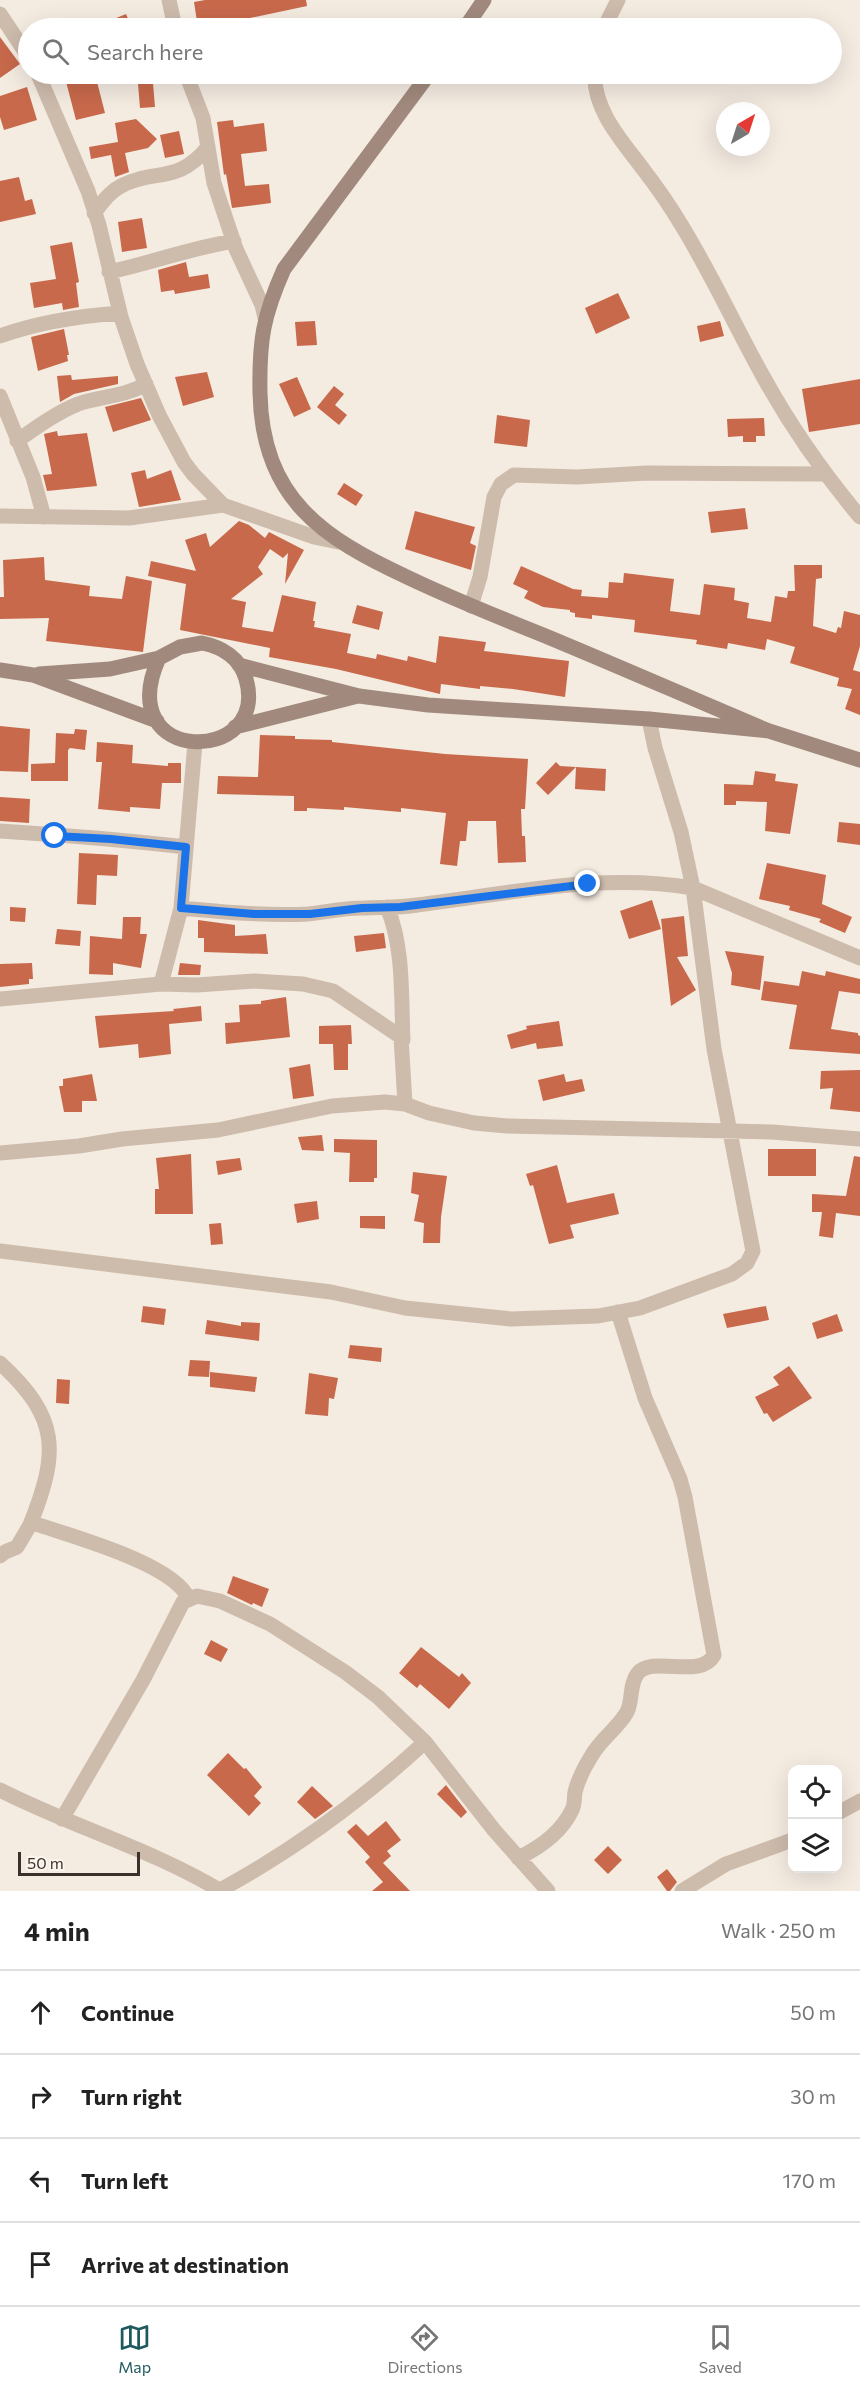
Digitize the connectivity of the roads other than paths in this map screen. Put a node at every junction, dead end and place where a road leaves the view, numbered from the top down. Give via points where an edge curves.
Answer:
1 (169, 0) edge
2 (484, 0) edge
3 (618, 0) edge
4 (0, 16) edge
5 (173, 18) edge
6 (472, 18) edge
7 (608, 18) edge
8 (18, 42) edge
9 (42, 84) edge
10 (190, 84) edge
11 (422, 84) edge
12 (596, 84) edge
13 (208, 147) junction
14 (94, 213) junction
15 (234, 241) junction
16 (109, 272) junction
17 (120, 313) junction
18 (265, 318) junction
19 (0, 336) edge
20 (146, 384) junction
21 (0, 396) edge
22 (17, 441) junction
23 (825, 474) junction
24 (223, 505) junction
25 (0, 516) edge
26 (44, 517) junction
27 (860, 517) edge
28 (338, 542) junction
29 (471, 606) junction
30 (159, 658) junction
31 (239, 665) junction
32 (0, 670) edge
33 (33, 675) junction
34 (359, 696) junction
35 (649, 719) junction
36 (157, 721) junction
37 (235, 727) junction
38 (769, 731) junction
39 (195, 743) junction
40 (860, 760) edge
41 (0, 831) edge
42 (186, 847) junction
43 (693, 888) junction
44 (181, 908) junction
45 (387, 908) junction
46 (860, 958) edge
47 (160, 984) junction
48 (0, 999) edge
49 (403, 1040) junction
50 (405, 1104) junction
51 (730, 1131) junction
52 (860, 1139) edge
53 (0, 1153) edge
54 (0, 1251) edge
55 (618, 1312) junction
56 (0, 1362) edge
57 (30, 1525) junction
58 (0, 1556) edge
59 (188, 1598) junction
60 (425, 1743) junction
61 (0, 1790) edge
62 (860, 1801) edge
63 (842, 1810) edge
64 (62, 1819) junction
65 (788, 1841) edge
66 (518, 1858) junction
67 (221, 1891) edge
68 (548, 1891) edge
69 (682, 1891) edge

1 - 5 street
2 - 6 main road
3 - 7 street
4 - 8 street
9 - 14 street
10 - 13 street via 203,118
11 - 18 main road via 284,270
12 - 23 street via 616,135 682,226 765,380
13 - 14 street via 174,174 121,186
13 - 15 street via 214,183
14 - 16 street
15 - 16 street
15 - 18 street
16 - 17 street
17 - 19 street via 37,324
17 - 20 street
18 - 28 main road via 260,366 264,434 289,493
20 - 22 street via 125,394 81,403
20 - 24 street via 184,462
21 - 22 street
22 - 26 street via 36,485
23 - 27 street
23 - 29 street via 514,475 501,484 494,497
24 - 26 street via 129,518
24 - 28 street
25 - 26 street
28 - 29 main road
29 - 38 main road
30 - 31 main road via 180,647 202,643 223,650
30 - 33 main road via 110,669
30 - 36 main road via 148,687
31 - 34 main road
31 - 37 main road via 249,697
32 - 33 main road
33 - 36 main road
34 - 35 main road via 428,705
34 - 37 main road
35 - 38 main road
35 - 43 street
36 - 39 main road via 174,736
37 - 39 main road via 217,740
38 - 40 main road
39 - 42 street
41 - 42 street
42 - 44 street
43 - 45 street via 632,883 568,885
43 - 46 street
43 - 51 street via 714,1048
44 - 45 street via 287,914
44 - 47 street
45 - 49 street via 397,951
47 - 48 street
47 - 49 street via 254,981 316,985 333,991
49 - 50 street
50 - 51 street via 474,1123 507,1126
50 - 53 street via 332,1106 218,1130
51 - 52 street
51 - 55 street via 752,1257 741,1269 716,1282 658,1303
54 - 55 street via 331,1292 460,1315 511,1319
55 - 66 street via 649,1409 680,1479 714,1655 705,1663 692,1666 645,1667 639,1672 626,1713 598,1745 579,1779 572,1811 552,1837
56 - 57 street via 25,1387 50,1432 47,1478
57 - 58 street via 17,1547
57 - 59 street via 116,1550 168,1578
59 - 60 street via 220,1601 280,1629 378,1697
59 - 64 street
60 - 66 street
60 - 67 street via 330,1820
61 - 64 street
62 - 63 street
64 - 67 street via 153,1854
65 - 69 street via 734,1861
66 - 68 street

